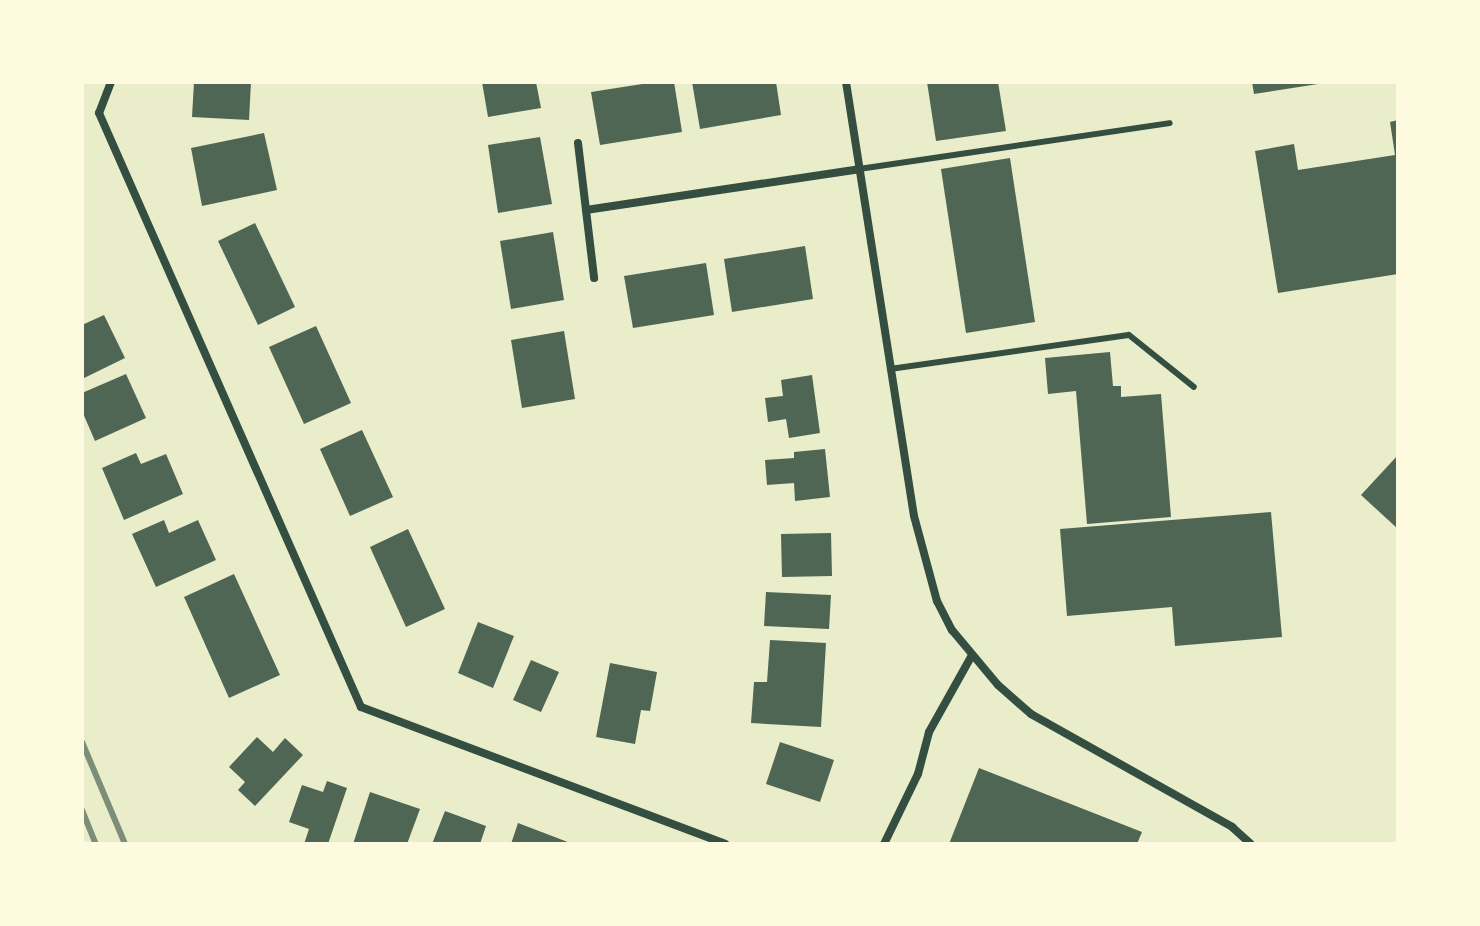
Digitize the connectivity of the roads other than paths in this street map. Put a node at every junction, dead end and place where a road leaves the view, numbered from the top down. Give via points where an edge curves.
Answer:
1 (111, 82) edge
2 (846, 82) edge
3 (1170, 123) dead end
4 (578, 143) dead end
5 (859, 169) junction
6 (586, 210) junction
7 (594, 278) dead end
8 (890, 369) junction
9 (1194, 387) dead end
10 (971, 657) junction
11 (725, 844) edge
12 (884, 844) edge
13 (1251, 844) edge

1 - 11 street via 99,113 361,707
2 - 5 street
3 - 5 lane
4 - 6 street
5 - 6 street
5 - 8 street
6 - 7 street
8 - 9 lane via 1129,335
8 - 10 street via 914,516 937,601
10 - 12 street via 929,732 918,774
10 - 13 street via 1031,714 1232,827

